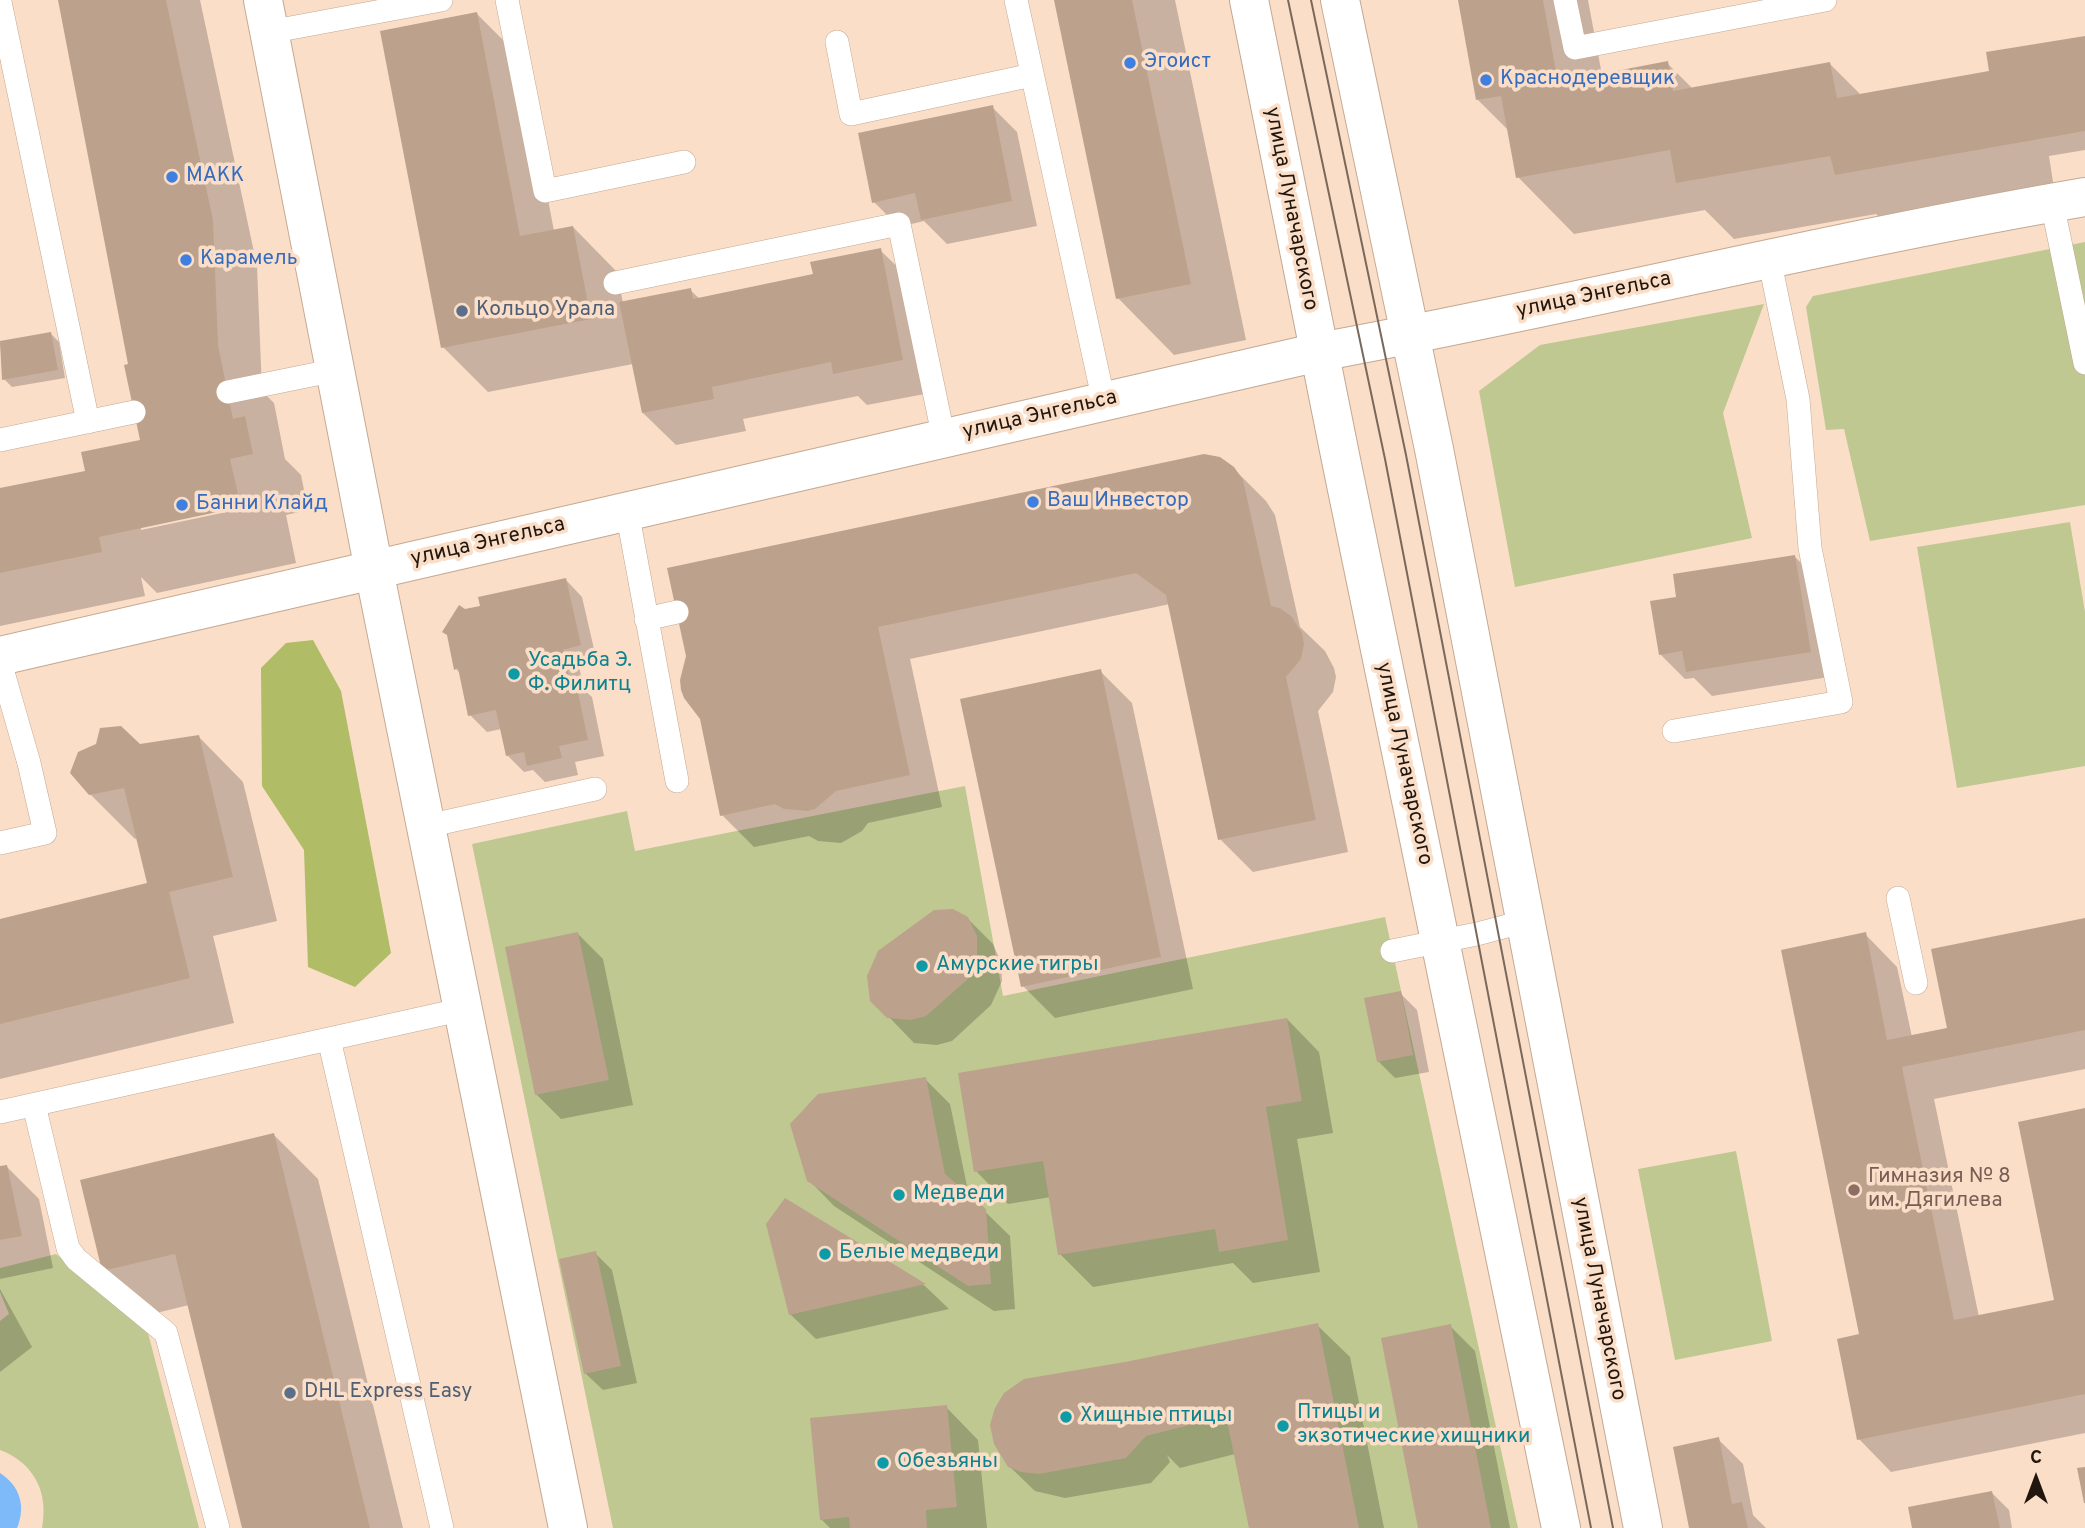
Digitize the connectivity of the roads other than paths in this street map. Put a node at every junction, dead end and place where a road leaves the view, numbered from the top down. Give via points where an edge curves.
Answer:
1 (441, 0) edge
2 (507, 0) edge
3 (1016, 0) edge
4 (1249, 0) edge
5 (1340, 0) edge
6 (1565, 0) edge
7 (1825, 0) edge
8 (0, 2) edge
9 (1744, 8) edge
10 (266, 16) edge
11 (837, 42) dead end
12 (1032, 75) junction
13 (684, 162) dead end
14 (2069, 200) edge
15 (1769, 258) junction
16 (615, 283) dead end
17 (1410, 335) junction
18 (1319, 352) junction
19 (2085, 363) edge
20 (336, 370) junction
21 (228, 393) dead end
22 (1104, 402) junction
23 (134, 412) dead end
24 (88, 422) junction
25 (944, 439) junction
26 (0, 440) edge
27 (627, 511) junction
28 (374, 570) junction
29 (677, 612) dead end
30 (646, 620) junction
31 (0, 656) edge
32 (0, 662) edge
33 (1674, 730) dead end
34 (677, 781) dead end
35 (595, 789) dead end
36 (428, 825) junction
37 (0, 843) edge
38 (1898, 898) dead end
39 (1526, 921) junction
40 (1440, 942) junction
41 (1392, 951) dead end
42 (1916, 983) dead end
43 (464, 1009) junction
44 (329, 1039) junction
45 (34, 1105) junction
46 (0, 1112) edge
47 (218, 1528) edge
48 (442, 1528) edge
49 (568, 1528) edge
50 (1561, 1528) edge
51 (1643, 1528) edge

1 - 10 lane
2 - 13 lane via 545,191
3 - 12 lane
4 - 18 street, улица Луначарского
5 - 17 street, улица Луначарского
6 - 9 lane via 1575,48
7 - 9 lane
8 - 24 lane
10 - 20 street
11 - 12 lane via 850,114
12 - 22 lane
14 - 15 street, улица Энгельса
14 - 19 lane
15 - 17 street, улица Энгельса
15 - 33 lane via 1798,400 1810,548 1841,702
16 - 25 lane via 899,224
17 - 18 street, улица Энгельса
17 - 39 street, улица Луначарского
18 - 22 street, улица Энгельса
18 - 40 street, улица Луначарского
20 - 21 lane
20 - 28 street
22 - 25 street, улица Энгельса
23 - 24 lane
24 - 26 lane
25 - 27 street, улица Энгельса
27 - 28 street, улица Энгельса
27 - 30 lane
28 - 31 street, улица Энгельса
28 - 36 street
29 - 30 lane
30 - 34 lane
32 - 37 lane via 45,832
35 - 36 lane
36 - 43 street
38 - 42 lane
39 - 40 lane
39 - 51 street, улица Луначарского
40 - 41 lane
40 - 50 street, улица Луначарского
43 - 44 lane
43 - 49 street
44 - 45 lane
44 - 48 lane
45 - 46 lane
45 - 47 lane via 68,1248 166,1333

